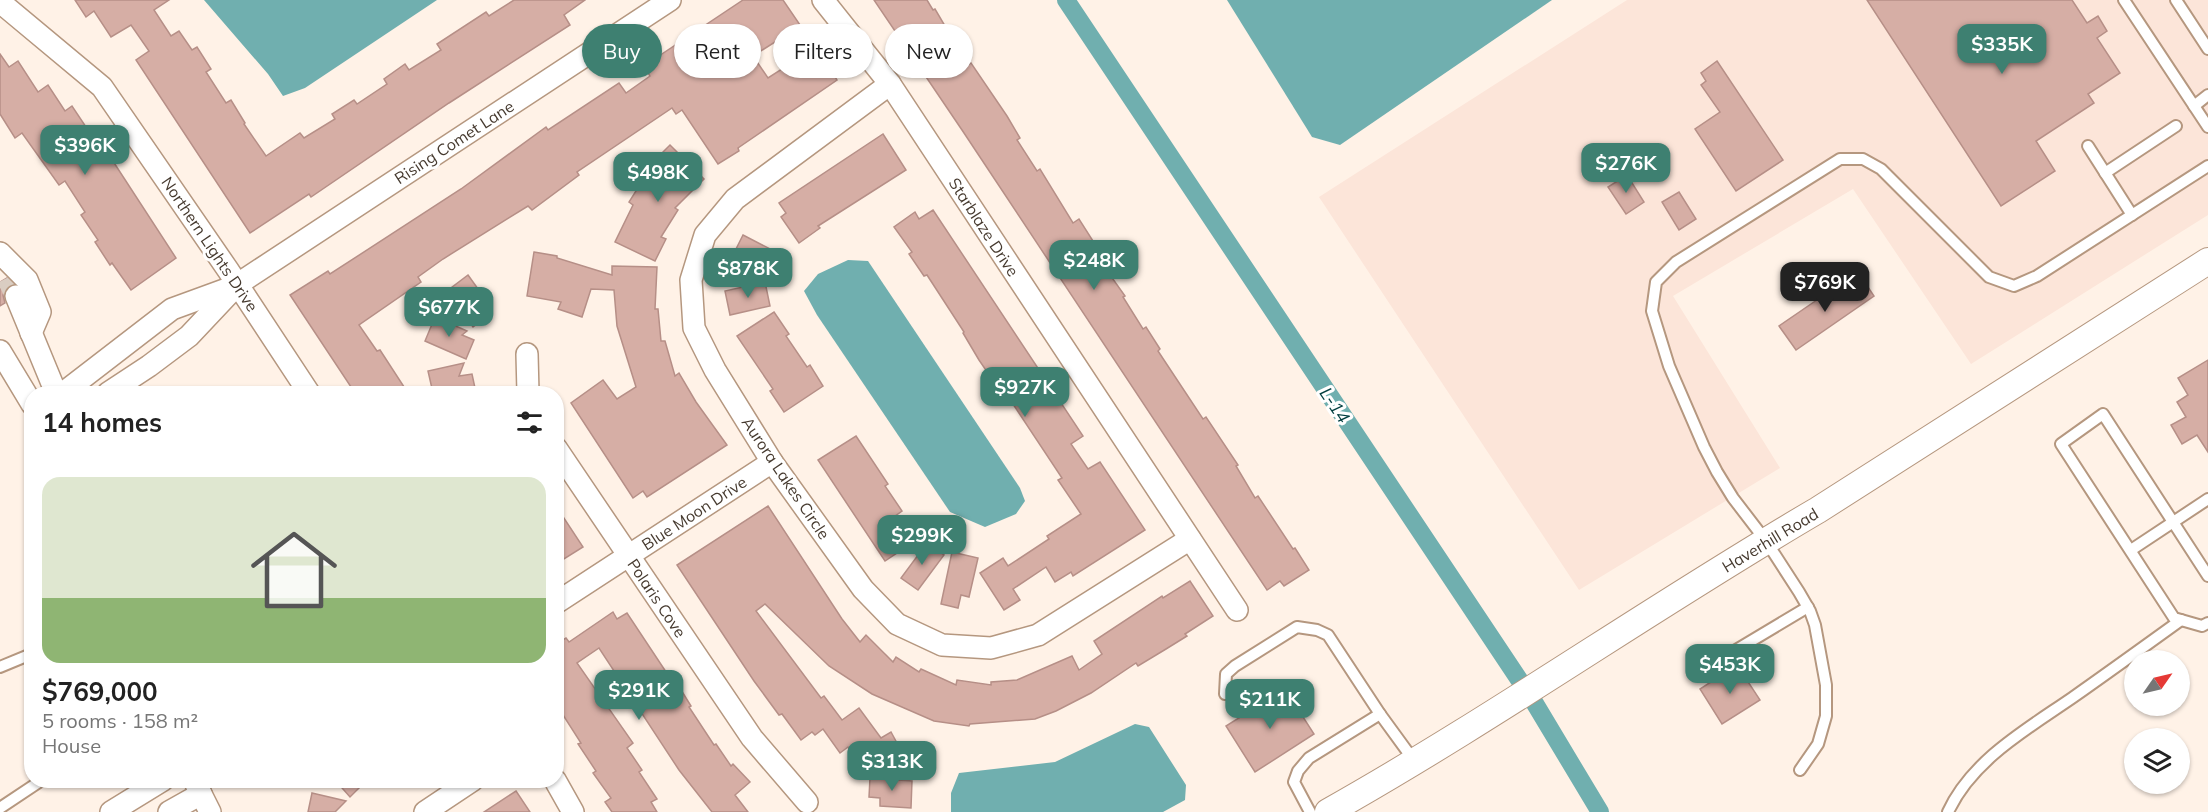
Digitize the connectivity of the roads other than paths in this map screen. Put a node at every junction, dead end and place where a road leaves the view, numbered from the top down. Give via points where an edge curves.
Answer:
1 (670, 0) edge
2 (823, 0) edge
3 (2124, 0) edge
4 (2176, 0) edge
5 (0, 2) edge
6 (2208, 49) edge
7 (890, 84) junction
8 (2208, 95) edge
9 (2194, 106) junction
10 (2176, 126) dead end
11 (2208, 127) edge
12 (2088, 146) dead end
13 (2208, 166) edge
14 (2105, 173) junction
15 (2132, 215) junction
16 (0, 253) edge
17 (2208, 261) edge
18 (8, 282) tunnel mouth
19 (238, 284) junction
20 (31, 333) junction
21 (0, 351) edge
22 (527, 354) dead end
23 (53, 386) edge
24 (72, 386) edge
25 (119, 386) edge
26 (304, 386) edge
27 (528, 386) edge
28 (24, 391) edge
29 (564, 460) edge
30 (772, 462) junction
31 (2208, 499) edge
32 (2173, 522) junction
33 (1190, 539) junction
34 (1766, 541) junction
35 (2131, 550) junction
36 (628, 556) junction
37 (2208, 576) edge
38 (564, 598) edge
39 (1808, 607) junction
40 (1237, 610) dead end
41 (2181, 620) junction
42 (2208, 623) edge
43 (24, 657) edge
44 (1711, 665) dead end
45 (0, 667) edge
46 (1225, 694) dead end
47 (1380, 714) junction
48 (1416, 762) junction
49 (1800, 770) dead end
50 (30, 788) edge
51 (150, 788) edge
52 (166, 788) edge
53 (461, 788) edge
54 (560, 788) edge
55 (202, 795) edge
56 (807, 802) dead end
57 (0, 808) edge
58 (175, 810) edge
59 (111, 812) edge
60 (425, 812) edge
61 (573, 812) edge
62 (1310, 812) edge
63 (1328, 812) edge
64 (1948, 812) edge

1 - 19 street, Rising Comet Lane
2 - 7 street, Starblaze Drive
3 - 9 lane
4 - 6 lane
5 - 19 street, Northern Lights Drive via 102,87
7 - 30 street, Aurora Lakes Circle via 735,199 705,235 691,280 694,328
7 - 33 street, Starblaze Drive
8 - 9 lane
9 - 11 lane
10 - 14 lane
12 - 14 lane
13 - 15 lane
14 - 15 lane
15 - 34 lane via 2037,276 2014,286 1989,277 1881,169 1863,159 1840,159 1676,262 1656,282 1652,311 1669,366 1717,472
16 - 20 street via 27,280 40,312
17 - 34 street, Haverhill Road
18 - 20 street
19 - 24 street, Rising Comet Lane via 172,309
19 - 25 street, Rising Comet Lane via 189,336
19 - 26 street, Northern Lights Drive
20 - 23 street
21 - 28 street
22 - 27 street
29 - 36 street, Polaris Cove
30 - 33 street, Aurora Lakes Circle via 863,589 897,624 942,645 991,648 1038,635
30 - 36 street, Blue Moon Drive
31 - 32 lane
32 - 35 lane
32 - 35 lane via 2103,414 2061,444
32 - 37 lane
33 - 40 street, Starblaze Drive
34 - 39 lane
34 - 48 street, Haverhill Road
35 - 41 lane via 2174,618
36 - 38 street, Blue Moon Drive
36 - 56 street, Polaris Cove via 752,738
39 - 44 lane
39 - 49 lane via 1821,652 1826,716 1818,744
41 - 42 lane via 2202,627
41 - 64 lane via 2007,744 1974,773
43 - 45 lane
46 - 47 lane via 1226,674 1297,627 1328,635
47 - 48 lane
47 - 62 lane via 1309,758 1298,771 1294,782
48 - 63 street, Haverhill Road
50 - 57 lane
51 - 59 street
52 - 58 street
53 - 60 street
54 - 61 street
55 - 58 street

